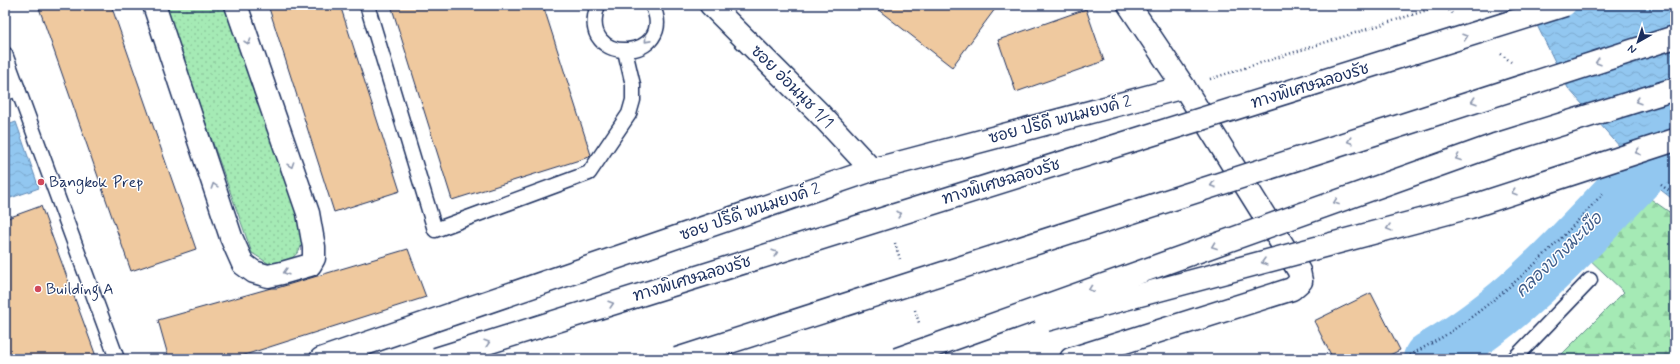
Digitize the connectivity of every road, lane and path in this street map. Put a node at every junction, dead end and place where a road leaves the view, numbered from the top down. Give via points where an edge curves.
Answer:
1 (154, 5) edge
2 (236, 5) edge
3 (367, 5) edge
4 (598, 5) edge
5 (652, 5) edge
6 (711, 5) edge
7 (1129, 5) edge
8 (1443, 5) edge
9 (1565, 5) edge
10 (1675, 37) edge
11 (625, 51) junction
12 (5, 54) edge
13 (1184, 87) junction
14 (1675, 89) edge
15 (11, 91) edge
16 (1675, 140) edge
17 (872, 170) junction
18 (1661, 185) dead end
19 (1608, 187) dead end
20 (1675, 195) edge
21 (1590, 280) dead end
22 (117, 359) edge
23 (321, 359) edge
24 (436, 359) edge
25 (677, 359) edge
26 (897, 359) edge
27 (1072, 359) edge
28 (1404, 359) edge
29 (1514, 359) edge

2 -> 1 main road via 308,213 314,247 314,258 310,265 268,276 254,272 242,264
3 - 11 lane via 435,230 589,173 629,114 633,100 633,85
4 - 11 lane via 595,26 599,36 615,50
5 -> 11 lane via 656,21 650,39 634,50
6 - 17 main road, ซอย อ่อนนุช 1/1
7 - 13 main road
8 - 13 path
24 -> 9 main road, ทางพิเศษฉลองรัช, bridge
10 -> 25 main road, bridge
12 - 15 lane
13 - 17 main road, ซอย ปรีดี พนมยงค์ 2
13 - 27 main road via 1300,271 1301,281 1292,290
14 -> 26 main road, bridge via 1488,148
15 - 22 lane
16 -> 26 main road, bridge via 1470,207
17 - 23 main road, ซอย ปรีดี พนมยงค์ 2
18 - 20 path
19 - 28 path via 1583,216 1496,298 1453,330
21 - 29 lane

